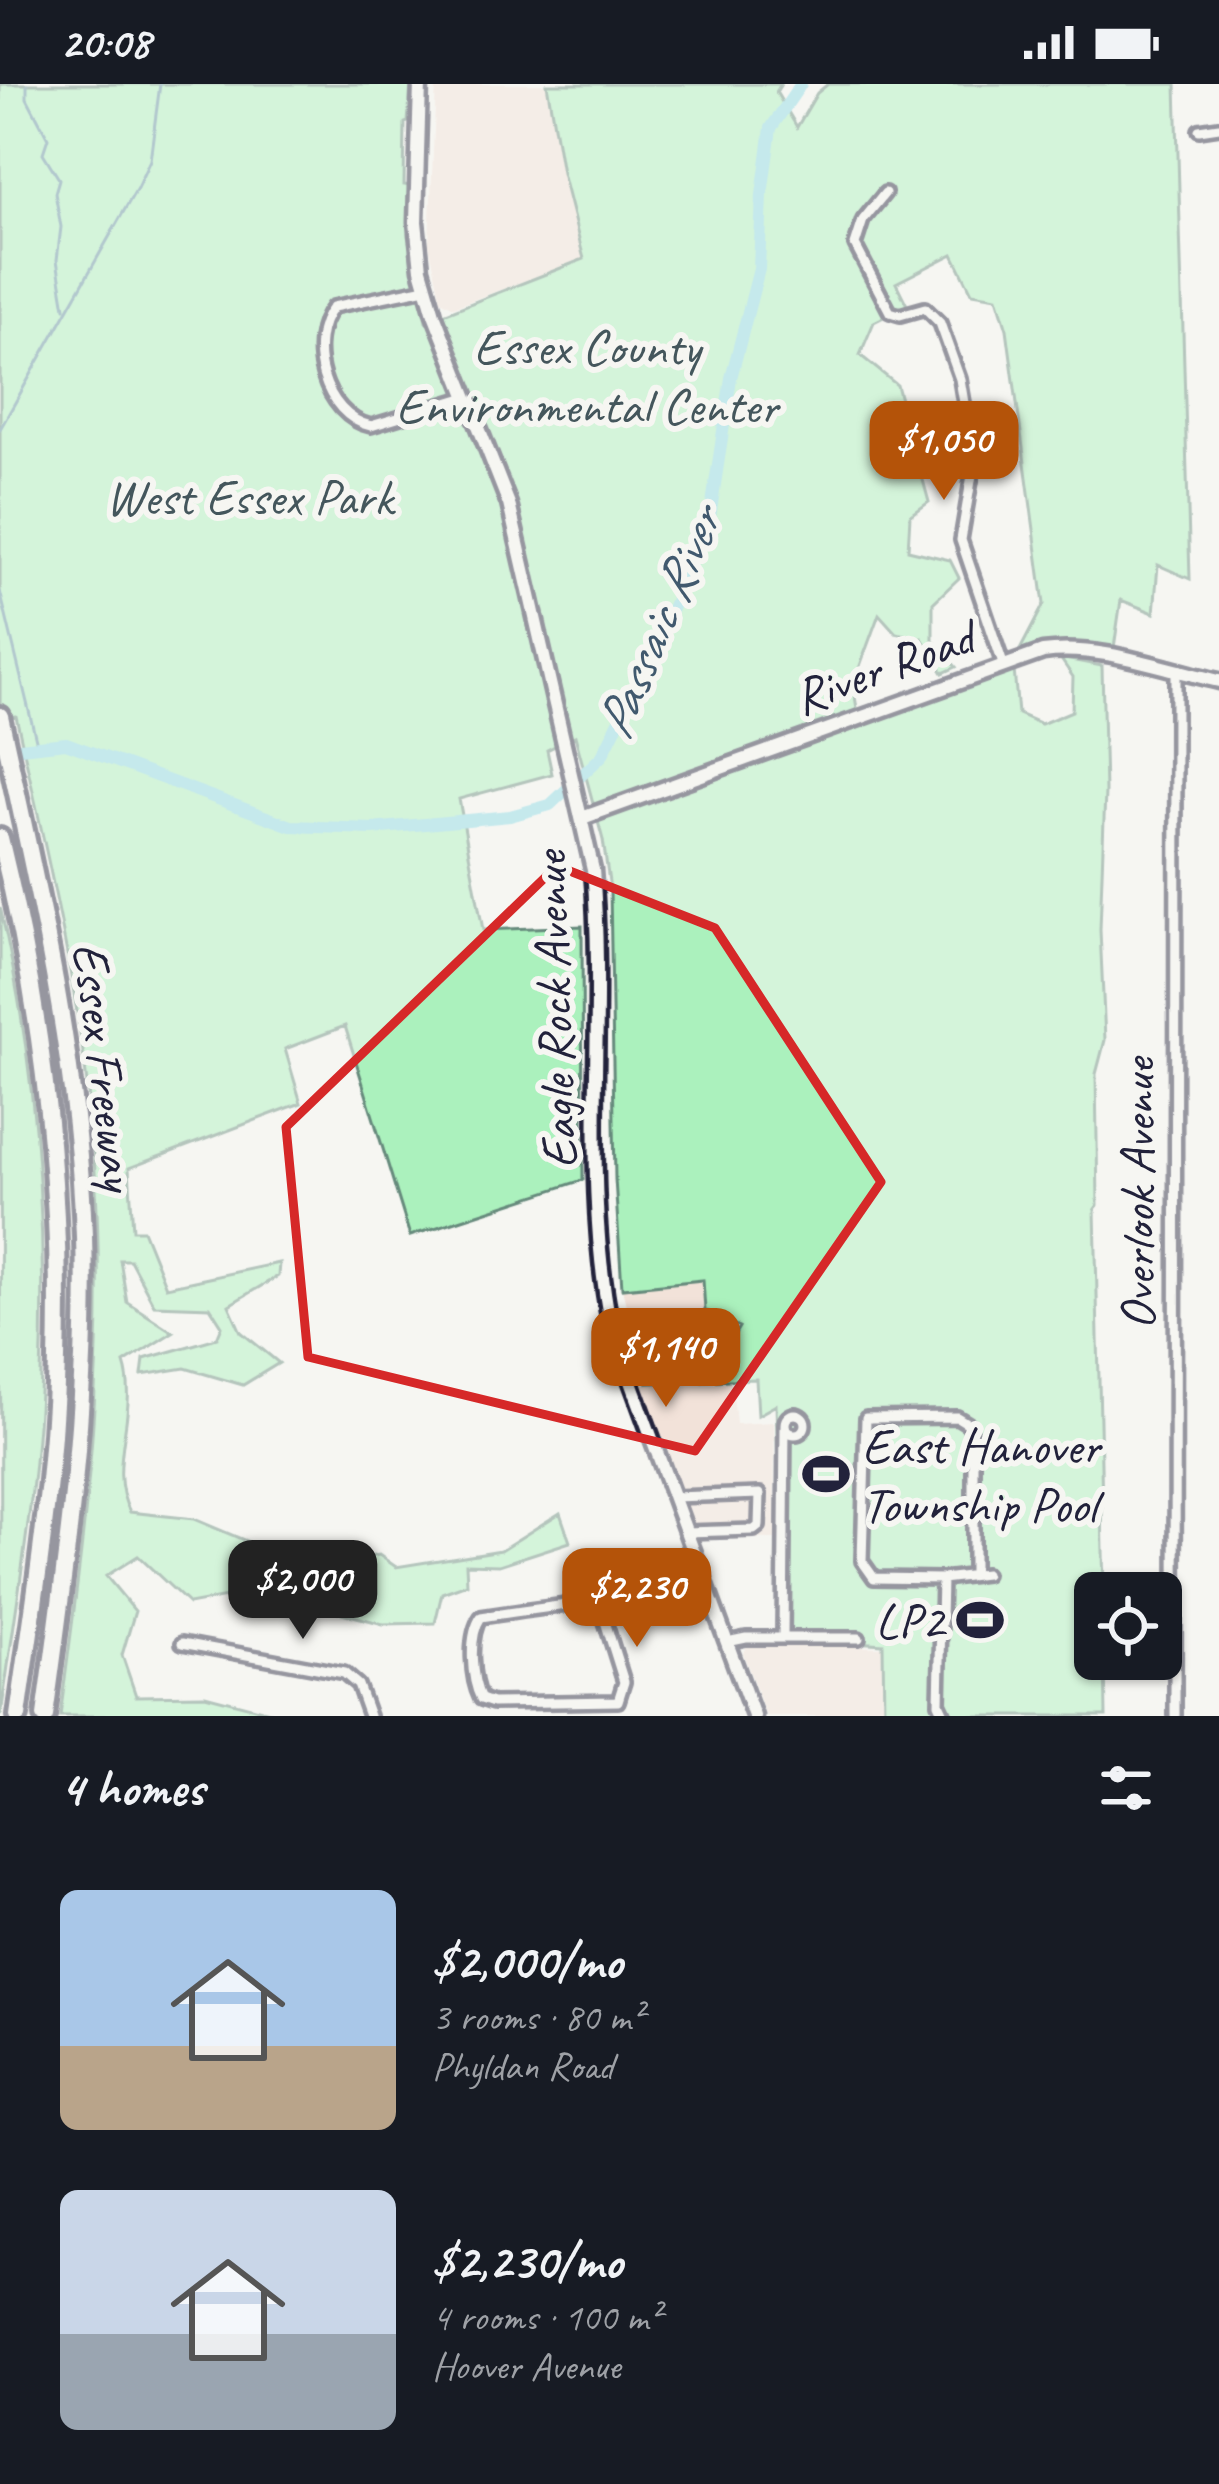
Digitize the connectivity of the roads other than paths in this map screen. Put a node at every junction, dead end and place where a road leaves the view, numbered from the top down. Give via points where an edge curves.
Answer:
1 (420, 84) edge
2 (1219, 127) edge
3 (1198, 130) dead end
4 (885, 193) dead end
5 (425, 288) junction
6 (467, 397) junction
7 (1004, 664) junction
8 (1176, 672) junction
9 (1219, 682) edge
10 (0, 716) edge
11 (582, 817) junction
12 (0, 838) edge
13 (852, 1415) dead end
14 (866, 1418) junction
15 (785, 1425) dead end
16 (674, 1497) junction
17 (686, 1532) junction
18 (702, 1574) junction
19 (986, 1574) dead end
20 (973, 1575) junction
21 (943, 1579) junction
22 (598, 1599) junction
23 (782, 1637) junction
24 (859, 1638) dead end
25 (727, 1642) junction
26 (182, 1643) dead end
27 (18, 1716) edge
28 (45, 1716) edge
29 (369, 1716) edge
30 (754, 1716) edge
31 (945, 1716) edge
32 (1175, 1716) edge

1 - 5 main road, Eagle Rock Avenue via 416,222
2 - 3 street
4 - 7 street via 857,232 858,256 890,312 925,308 940,323 973,450 963,550
5 - 6 main road, Eagle Rock Avenue
5 - 6 street via 333,307 319,342 325,380 343,410 371,426
6 - 11 main road, Eagle Rock Avenue via 508,504
7 - 8 main road, River Road via 1068,650
7 - 11 main road, River Road
8 - 9 main road, River Road
8 - 32 street, Overlook Avenue
10 - 28 highway, Essex Freeway via 64,1028 84,1235 76,1484
11 - 16 main road, Eagle Rock Avenue via 597,917 604,1291
12 - 27 highway, Essex Freeway via 34,998 57,1244 53,1433
13 - 14 street
14 - 20 street via 957,1417 970,1425
14 - 21 street via 865,1577
15 - 23 street
16 - 17 main road, Eagle Rock Avenue
16 - 17 street via 760,1494 754,1530
17 - 18 main road, Eagle Rock Avenue
18 - 22 street
18 - 25 main road, Eagle Rock Avenue
19 - 20 street
20 - 21 street
21 - 31 street
22 - 22 street via 479,1619 481,1699 621,1697 624,1682
23 - 24 street
23 - 25 street
25 - 30 main road, Eagle Rock Avenue
26 - 29 street via 344,1673 358,1685

